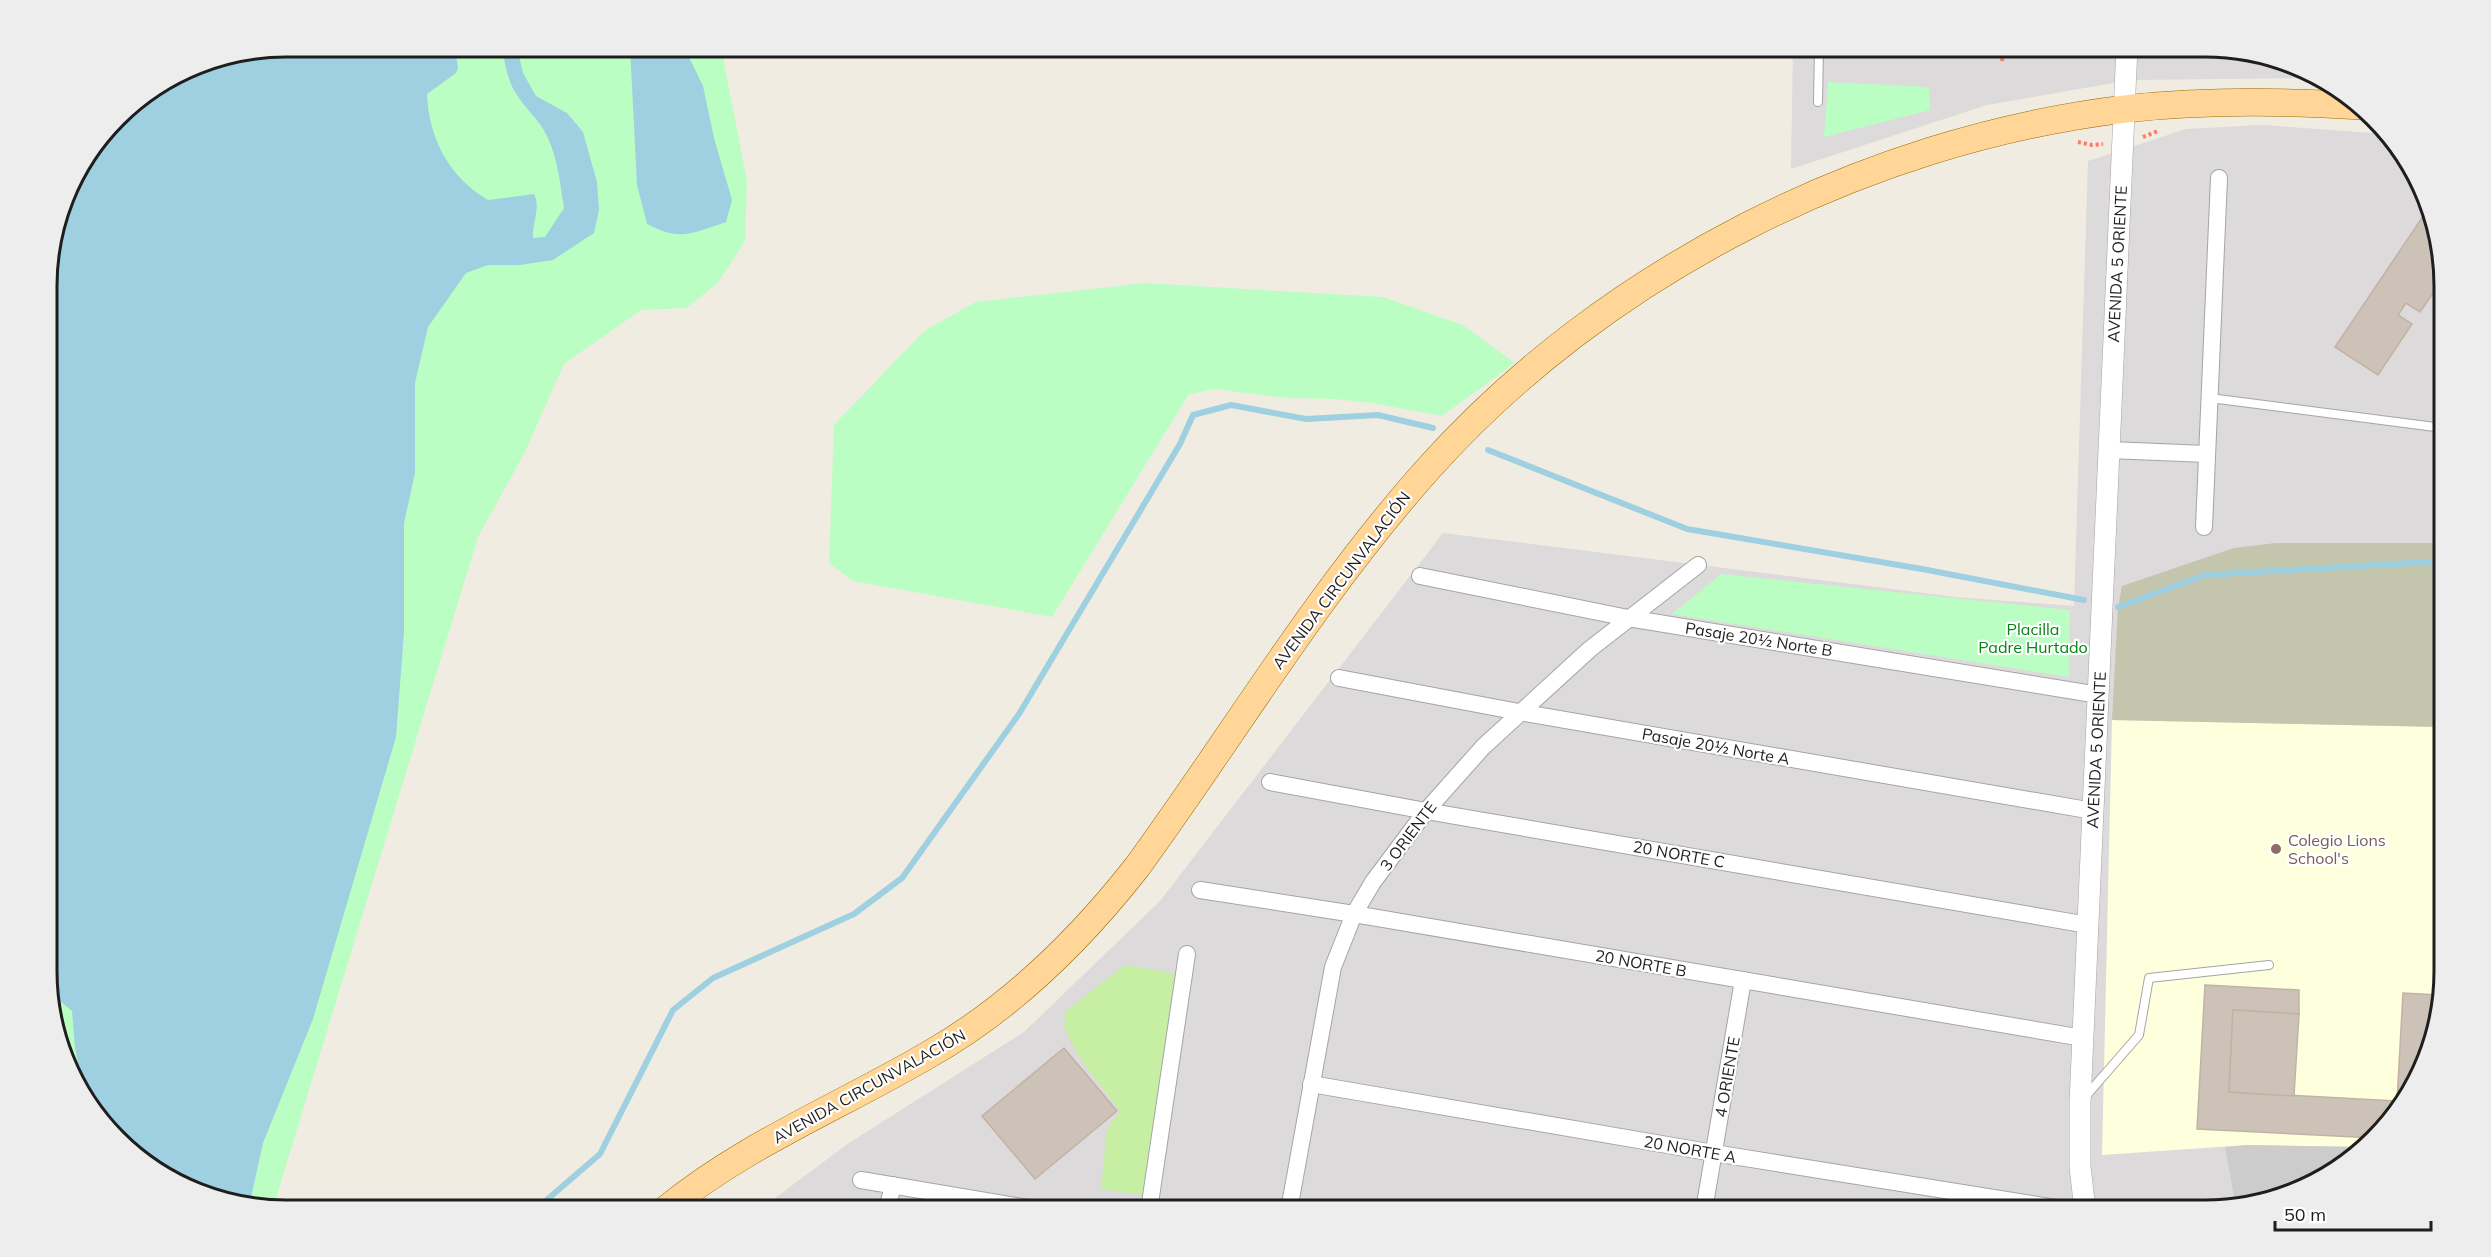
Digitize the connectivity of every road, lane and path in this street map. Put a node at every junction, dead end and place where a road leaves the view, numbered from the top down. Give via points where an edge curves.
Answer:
1 (1819, 57) edge
2 (2002, 57) edge
3 (2126, 57) edge
4 (2002, 61) dead end
5 (1818, 102) dead end
6 (2347, 105) edge
7 (2124, 110) junction
8 (2166, 127) dead end
9 (2071, 140) dead end
10 (2123, 141) junction
11 (2219, 178) dead end
12 (2210, 398) junction
13 (2434, 427) edge
14 (2109, 450) junction
15 (2207, 454) junction
16 (2204, 527) dead end
17 (1698, 566) dead end
18 (1420, 576) dead end
19 (1628, 618) junction
20 (1339, 678) dead end
21 (2098, 695) junction
22 (1519, 712) junction
23 (1270, 782) dead end
24 (1426, 811) junction
25 (2093, 811) junction
26 (1200, 890) dead end
27 (1354, 914) junction
28 (2088, 925) junction
29 (1187, 954) dead end
30 (2269, 965) dead end
31 (1743, 980) junction
32 (2083, 1038) junction
33 (1311, 1084) junction
34 (2080, 1103) junction
35 (1714, 1153) junction
36 (861, 1180) dead end
37 (893, 1185) junction
38 (680, 1200) edge
39 (889, 1200) edge
40 (981, 1200) edge
41 (1150, 1200) edge
42 (1291, 1200) edge
43 (1706, 1200) edge
44 (2007, 1200) edge
45 (2084, 1200) edge

1 - 5 lane
2 - 4 path
3 - 7 street, AVENIDA 5 ORIENTE
6 - 7 main road, AVENIDA CIRCUNVALACIÓN via 2248,102
7 - 10 street, AVENIDA 5 ORIENTE
7 - 38 main road, AVENIDA CIRCUNVALACIÓN via 1970,140 1856,177 1780,210 1693,255 1576,334 1462,433 1371,537 1285,653 1137,867 1066,950 969,1030 751,1152
8 - 10 path
9 - 10 path via 2092,145
10 - 14 street, AVENIDA 5 ORIENTE
11 - 12 street
12 - 13 lane
12 - 15 street
14 - 15 street
14 - 21 street, AVENIDA 5 ORIENTE
15 - 16 street
17 - 19 street, 3 ORIENTE
18 - 19 street, Pasaje 20½ Norte B
19 - 21 street, Pasaje 20½ Norte B
19 - 22 street, 3 ORIENTE
20 - 22 street, Pasaje 20½ Norte A
21 - 25 street, AVENIDA 5 ORIENTE
22 - 24 street, 3 ORIENTE
22 - 25 street, Pasaje 20½ Norte A
23 - 24 street, 20 NORTE C
24 - 27 street, 3 ORIENTE
24 - 28 street, 20 NORTE C
25 - 28 street, AVENIDA 5 ORIENTE
26 - 27 street, 20 NORTE B
27 - 31 street, 20 NORTE B
27 - 33 street, 3 ORIENTE via 1333,967
28 - 32 street, AVENIDA 5 ORIENTE
29 - 41 street
30 - 34 lane via 2149,978 2139,1035
31 - 32 street, 20 NORTE B
31 - 35 street, 4 ORIENTE
32 - 34 street, AVENIDA 5 ORIENTE
33 - 35 street, 20 NORTE A
33 - 42 street, 3 ORIENTE
34 - 45 street, AVENIDA 5 ORIENTE
35 - 43 street, 4 ORIENTE
35 - 44 street, 20 NORTE A
36 - 37 street
37 - 39 street
37 - 40 street

